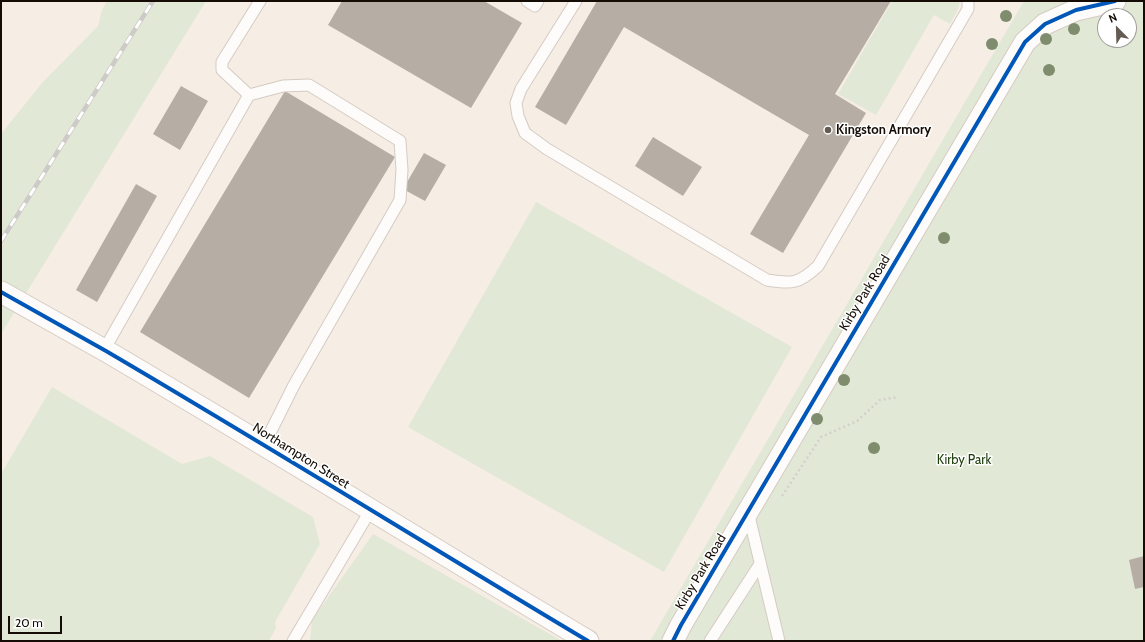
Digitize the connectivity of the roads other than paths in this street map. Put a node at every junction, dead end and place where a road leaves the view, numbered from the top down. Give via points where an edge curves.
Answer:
1 (260, 1) edge
2 (576, 1) edge
3 (968, 1) edge
4 (1115, 1) edge
5 (249, 95) junction
6 (1, 292) edge
7 (104, 350) junction
8 (264, 445) junction
9 (370, 511) junction
10 (747, 512) junction
11 (760, 564) junction
12 (293, 641) edge
13 (588, 641) edge
14 (673, 641) edge
15 (710, 641) edge
16 (779, 641) edge

1 - 5 lane via 222,62 222,70
2 - 3 lane via 521,89 516,104 524,133 767,280 789,283 805,278 818,266 968,8
4 - 10 street, Kirby Park Road via 1076,10 1045,24 1025,42
5 - 7 lane
5 - 8 lane via 283,86 309,85 400,141 402,150 400,200 294,385
6 - 7 street, Northampton Street
7 - 8 street, Northampton Street
8 - 9 street, Northampton Street
9 - 12 lane
9 - 13 street, Northampton Street
10 - 11 lane
10 - 14 street, Kirby Park Road
11 - 15 lane
11 - 16 lane

